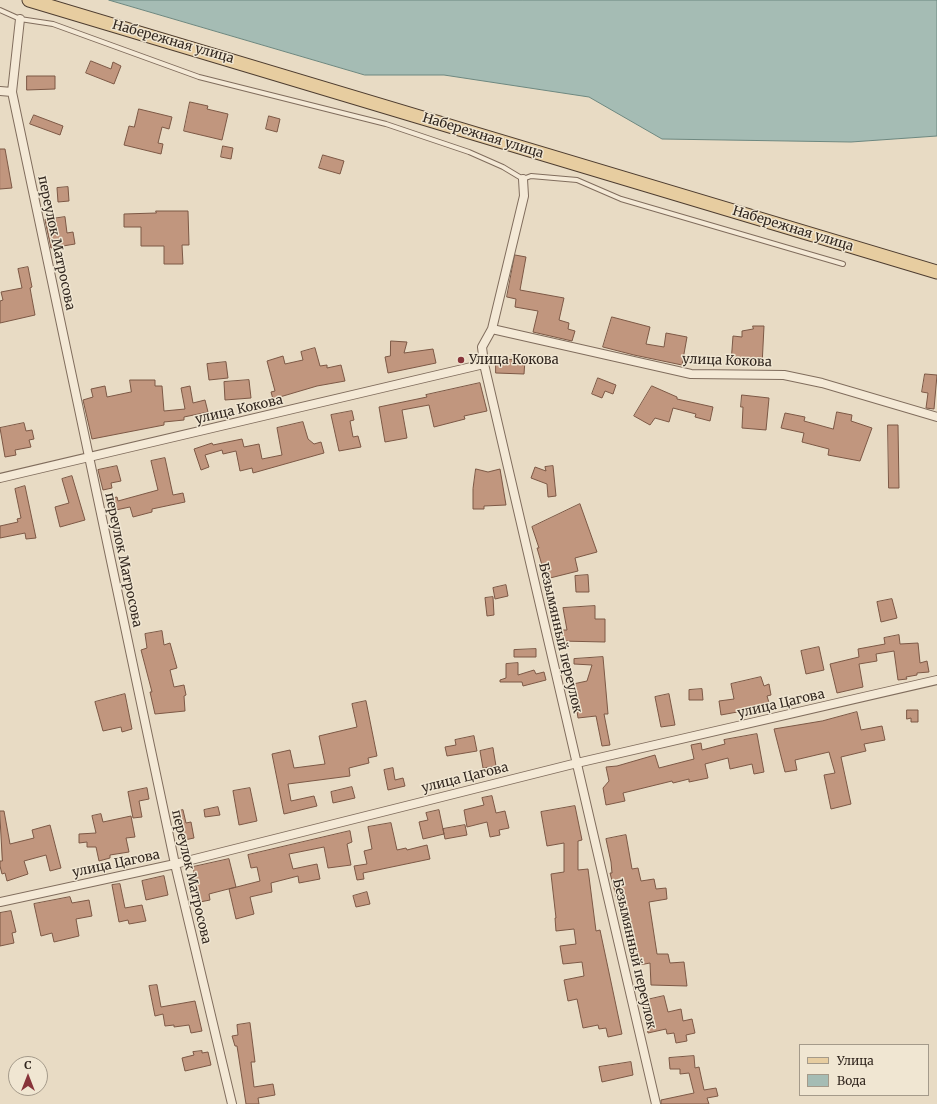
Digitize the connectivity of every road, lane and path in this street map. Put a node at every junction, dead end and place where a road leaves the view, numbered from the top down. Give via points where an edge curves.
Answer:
1 (29, 0) edge
2 (0, 10) edge
3 (20, 19) junction
4 (0, 91) edge
5 (12, 92) junction
6 (523, 179) junction
7 (843, 264) dead end
8 (937, 272) edge
9 (492, 328) junction
10 (484, 364) junction
11 (937, 417) edge
12 (89, 458) junction
13 (0, 478) edge
14 (937, 680) edge
15 (577, 763) junction
16 (174, 864) junction
17 (0, 902) edge
18 (232, 1104) edge
19 (656, 1104) edge

1 - 8 main road, Набережная улица
2 - 3 lane
3 - 5 street, переулок Матросова
3 - 6 lane via 53,24 200,77 386,124 469,152
4 - 5 street
5 - 12 street, переулок Матросова
6 - 7 lane via 531,176 577,180 622,200
6 - 9 street, Безымянный переулок via 524,196
9 - 10 street, Безымянный переулок via 482,347
9 - 11 street, улица Кокова via 691,374 784,375 814,381
10 - 12 street, улица Кокова
10 - 15 street, Безымянный переулок
12 - 13 street, улица Кокова
12 - 16 street, переулок Матросова
14 - 15 street, улица Цагова
15 - 16 street, улица Цагова
15 - 19 street, Безымянный переулок
16 - 17 street, улица Цагова
16 - 18 street, переулок Матросова

